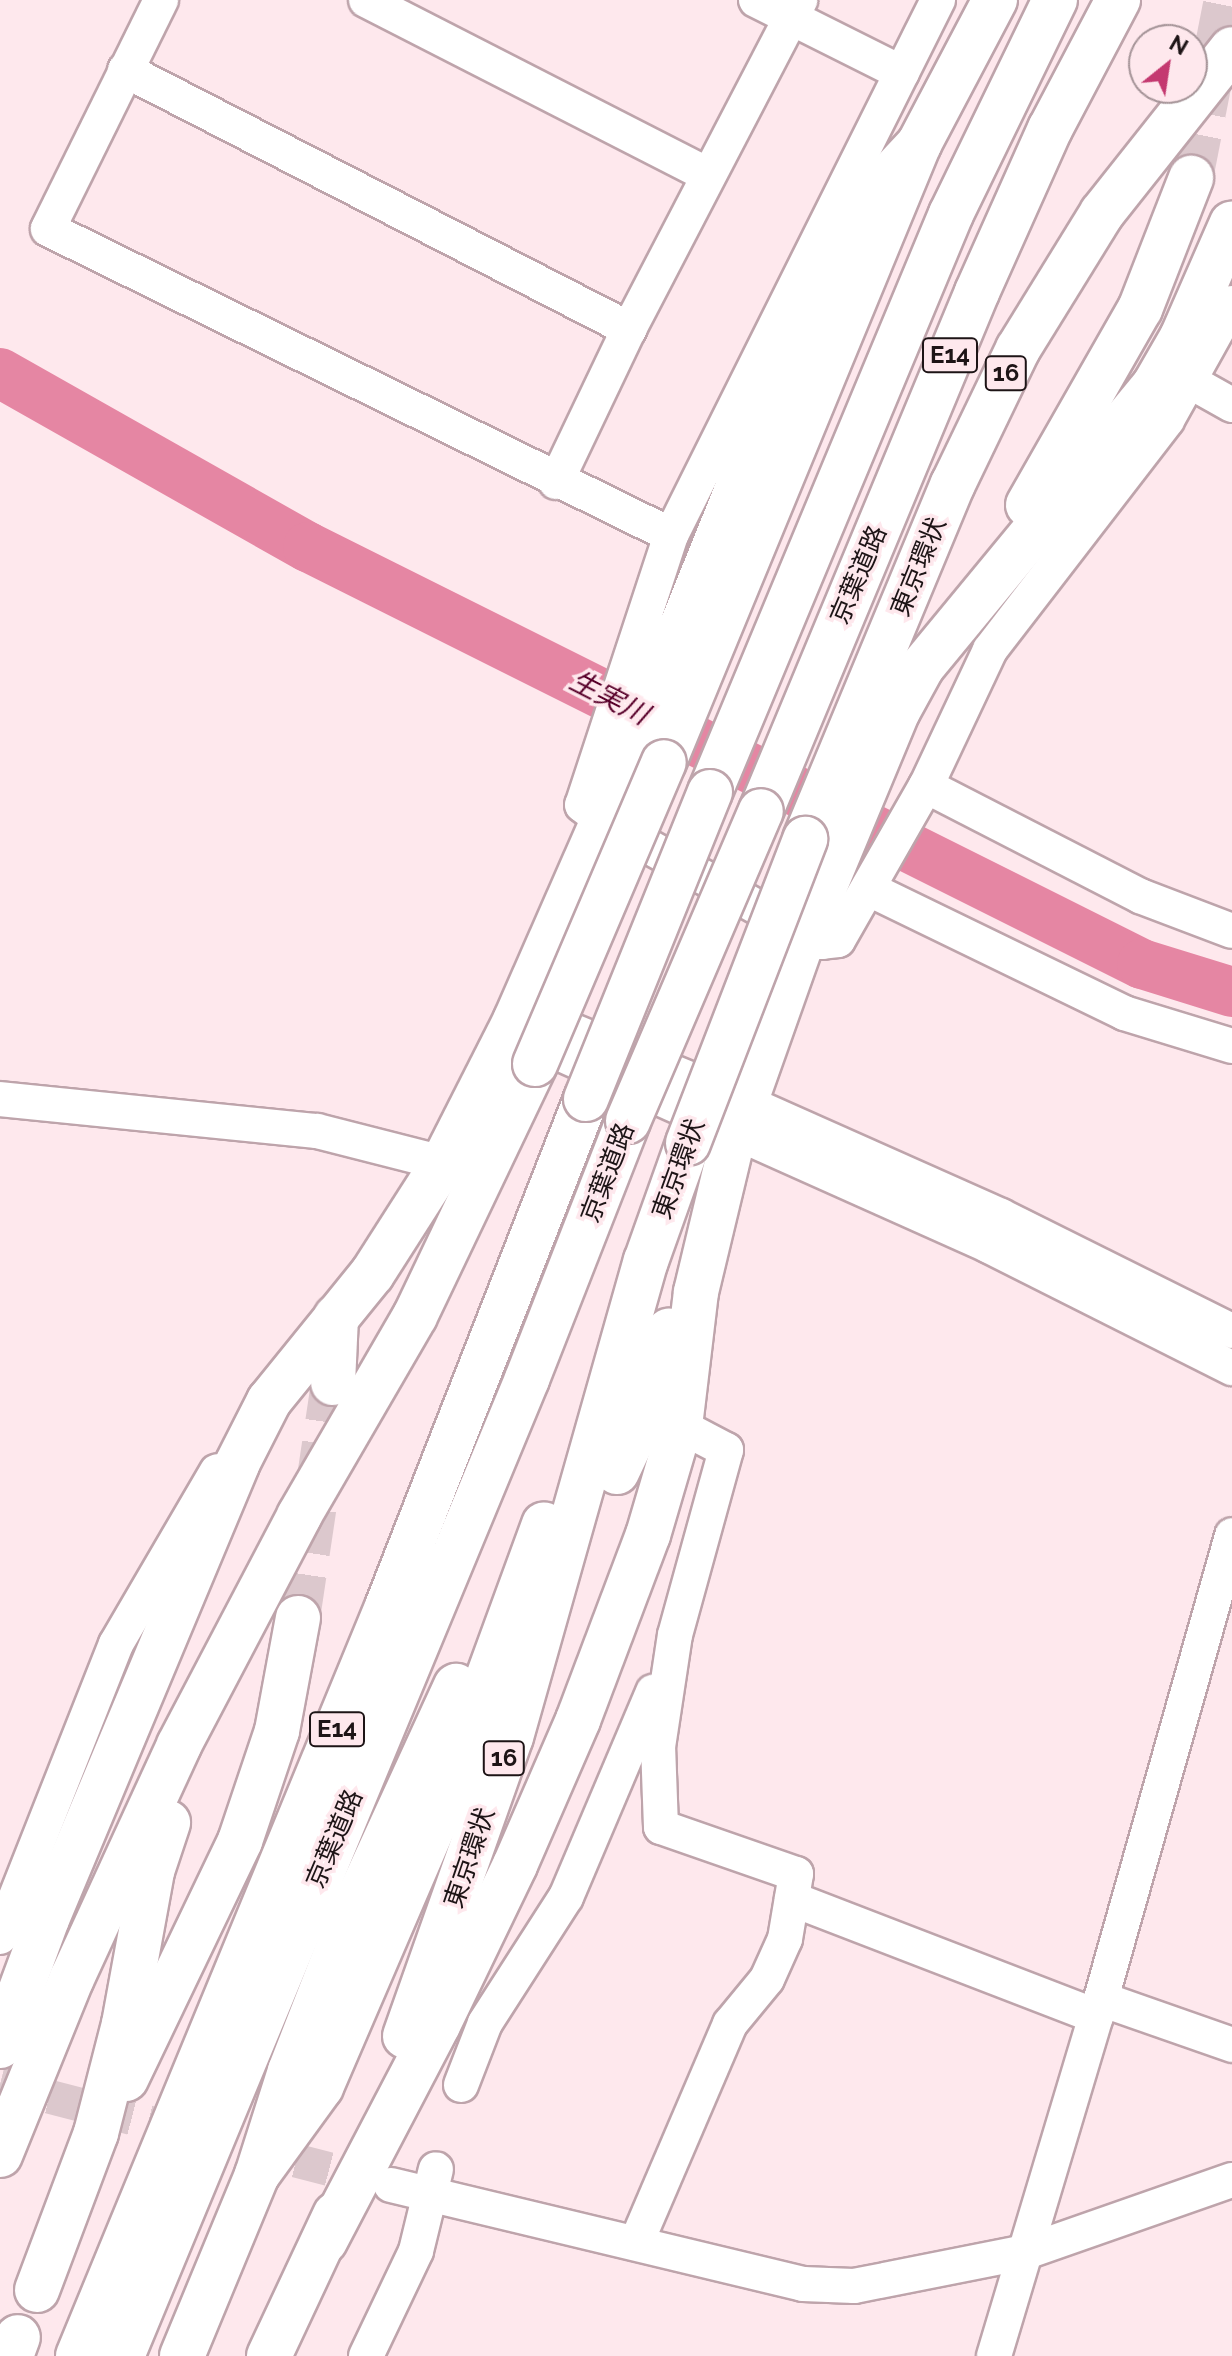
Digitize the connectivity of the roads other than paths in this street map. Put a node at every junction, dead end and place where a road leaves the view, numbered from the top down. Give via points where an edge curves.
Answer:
1 (161, 0) edge
2 (366, 0) edge
3 (756, 0) edge
4 (938, 0) edge
5 (1055, 0) edge
6 (1118, 0) edge
7 (988, 6) edge
8 (796, 9) edge
9 (1232, 16) edge
10 (1208, 48) edge
11 (1232, 49) edge
12 (125, 70) junction
13 (902, 73) junction
14 (1171, 104) edge
15 (1147, 152) junction
16 (708, 175) junction
17 (1191, 178) tunnel mouth
18 (1232, 223) edge
19 (1232, 303) edge
20 (629, 329) junction
21 (1191, 382) junction
22 (1232, 405) edge
23 (556, 482) junction
24 (671, 535) junction
25 (967, 611) junction
26 (684, 670) junction
27 (618, 741) junction
28 (862, 746) junction
29 (926, 786) junction
30 (603, 821) junction
31 (869, 889) junction
32 (1232, 931) edge
33 (805, 934) junction
34 (515, 1021) junction
35 (1232, 1046) edge
36 (0, 1099) edge
37 (740, 1118) junction
38 (443, 1163) junction
39 (718, 1188) junction
40 (646, 1261) junction
41 (336, 1317) junction
42 (1232, 1331) edge
43 (1232, 1368) edge
44 (333, 1383) tunnel mouth
45 (269, 1401) junction
46 (680, 1426) junction
47 (617, 1472) dead end
48 (1232, 1535) edge
49 (276, 1559) junction
50 (298, 1618) tunnel mouth
51 (675, 1635) junction
52 (456, 1686) dead end
53 (792, 1899) junction
54 (0, 1937) edge
55 (1099, 2008) junction
56 (1232, 2045) edge
57 (0, 2046) edge
58 (461, 2085) dead end
59 (96, 2133) junction
60 (0, 2155) edge
61 (257, 2175) junction
62 (1232, 2180) edge
63 (434, 2182) junction
64 (391, 2185) tunnel mouth
65 (325, 2241) junction
66 (637, 2241) junction
67 (1026, 2252) junction
68 (37, 2290) dead end
69 (78, 2356) edge
70 (122, 2356) edge
71 (182, 2356) edge
72 (269, 2356) edge
73 (366, 2356) edge
74 (994, 2356) edge

1 - 12 street
2 - 16 street
3 - 8 street
4 - 13 street
5 - 69 highway, 京葉道路 / E14, bridge via 951,214 749,697 387,1607
6 - 70 highway, 京葉道路 / E14, bridge via 1050,129 977,292 628,1121 527,1379
7 - 26 highway via 919,144 864,203 785,370
8 - 13 street
8 - 16 street
9 - 10 highway
11 - 15 highway, 東京環状 / 16
12 - 20 street
12 - 23 street via 48,229
13 - 24 street
14 - 15 highway
15 - 28 highway, 東京環状 / 16 via 1102,213 1018,349
16 - 20 street
17 - 25 highway via 1140,309
18 - 25 highway via 1189,323 1155,384
19 - 21 street
20 - 23 street
21 - 22 street
21 - 29 street via 990,650
23 - 24 street
24 - 27 street via 635,633
25 - 28 highway
26 - 27 highway
26 - 49 highway, bridge via 535,1064 415,1316
27 - 30 highway
28 - 33 highway via 836,856
28 - 40 highway, 東京環状 / 16, bridge via 688,1143
29 - 31 street
29 - 32 street via 1140,896
30 - 33 street
30 - 34 highway
31 - 33 street via 838,940 822,942
31 - 35 street via 1124,1013
33 - 37 highway
34 - 37 street via 561,1026
34 - 38 highway
36 - 38 street via 317,1131
37 - 39 highway
37 - 42 street via 1001,1216
37 - 43 street
38 - 41 highway via 405,1228
39 - 46 highway via 696,1292
39 - 47 highway via 692,1240 650,1402
40 - 61 highway via 586,1404 481,1704 397,1910 321,2087
40 - 65 highway, 東京環状 / 16 via 511,1737 451,1914
41 - 44 highway
41 - 45 highway
45 - 54 street via 221,1464 116,1644
45 - 57 highway via 213,1514
46 - 51 street via 726,1450
46 - 65 highway via 648,1535 522,1850
48 - 55 street
49 - 59 highway via 255,1627 196,1744 152,1871 124,2024
49 - 60 highway via 166,1772 72,1978
50 - 59 highway via 277,1731 240,1841 151,2034
51 - 53 street via 658,1747 661,1827 796,1874
51 - 58 street via 566,1897 485,2023
52 - 61 highway via 352,1912 290,2071
53 - 55 street
53 - 66 street via 785,1939 767,1979 730,2024
55 - 56 street
55 - 67 street
59 - 68 highway
61 - 71 highway
62 - 67 street
63 - 64 street
63 - 66 street
63 - 73 street via 416,2251
65 - 72 highway, 東京環状 / 16
66 - 67 street via 803,2284 854,2286
67 - 74 street

